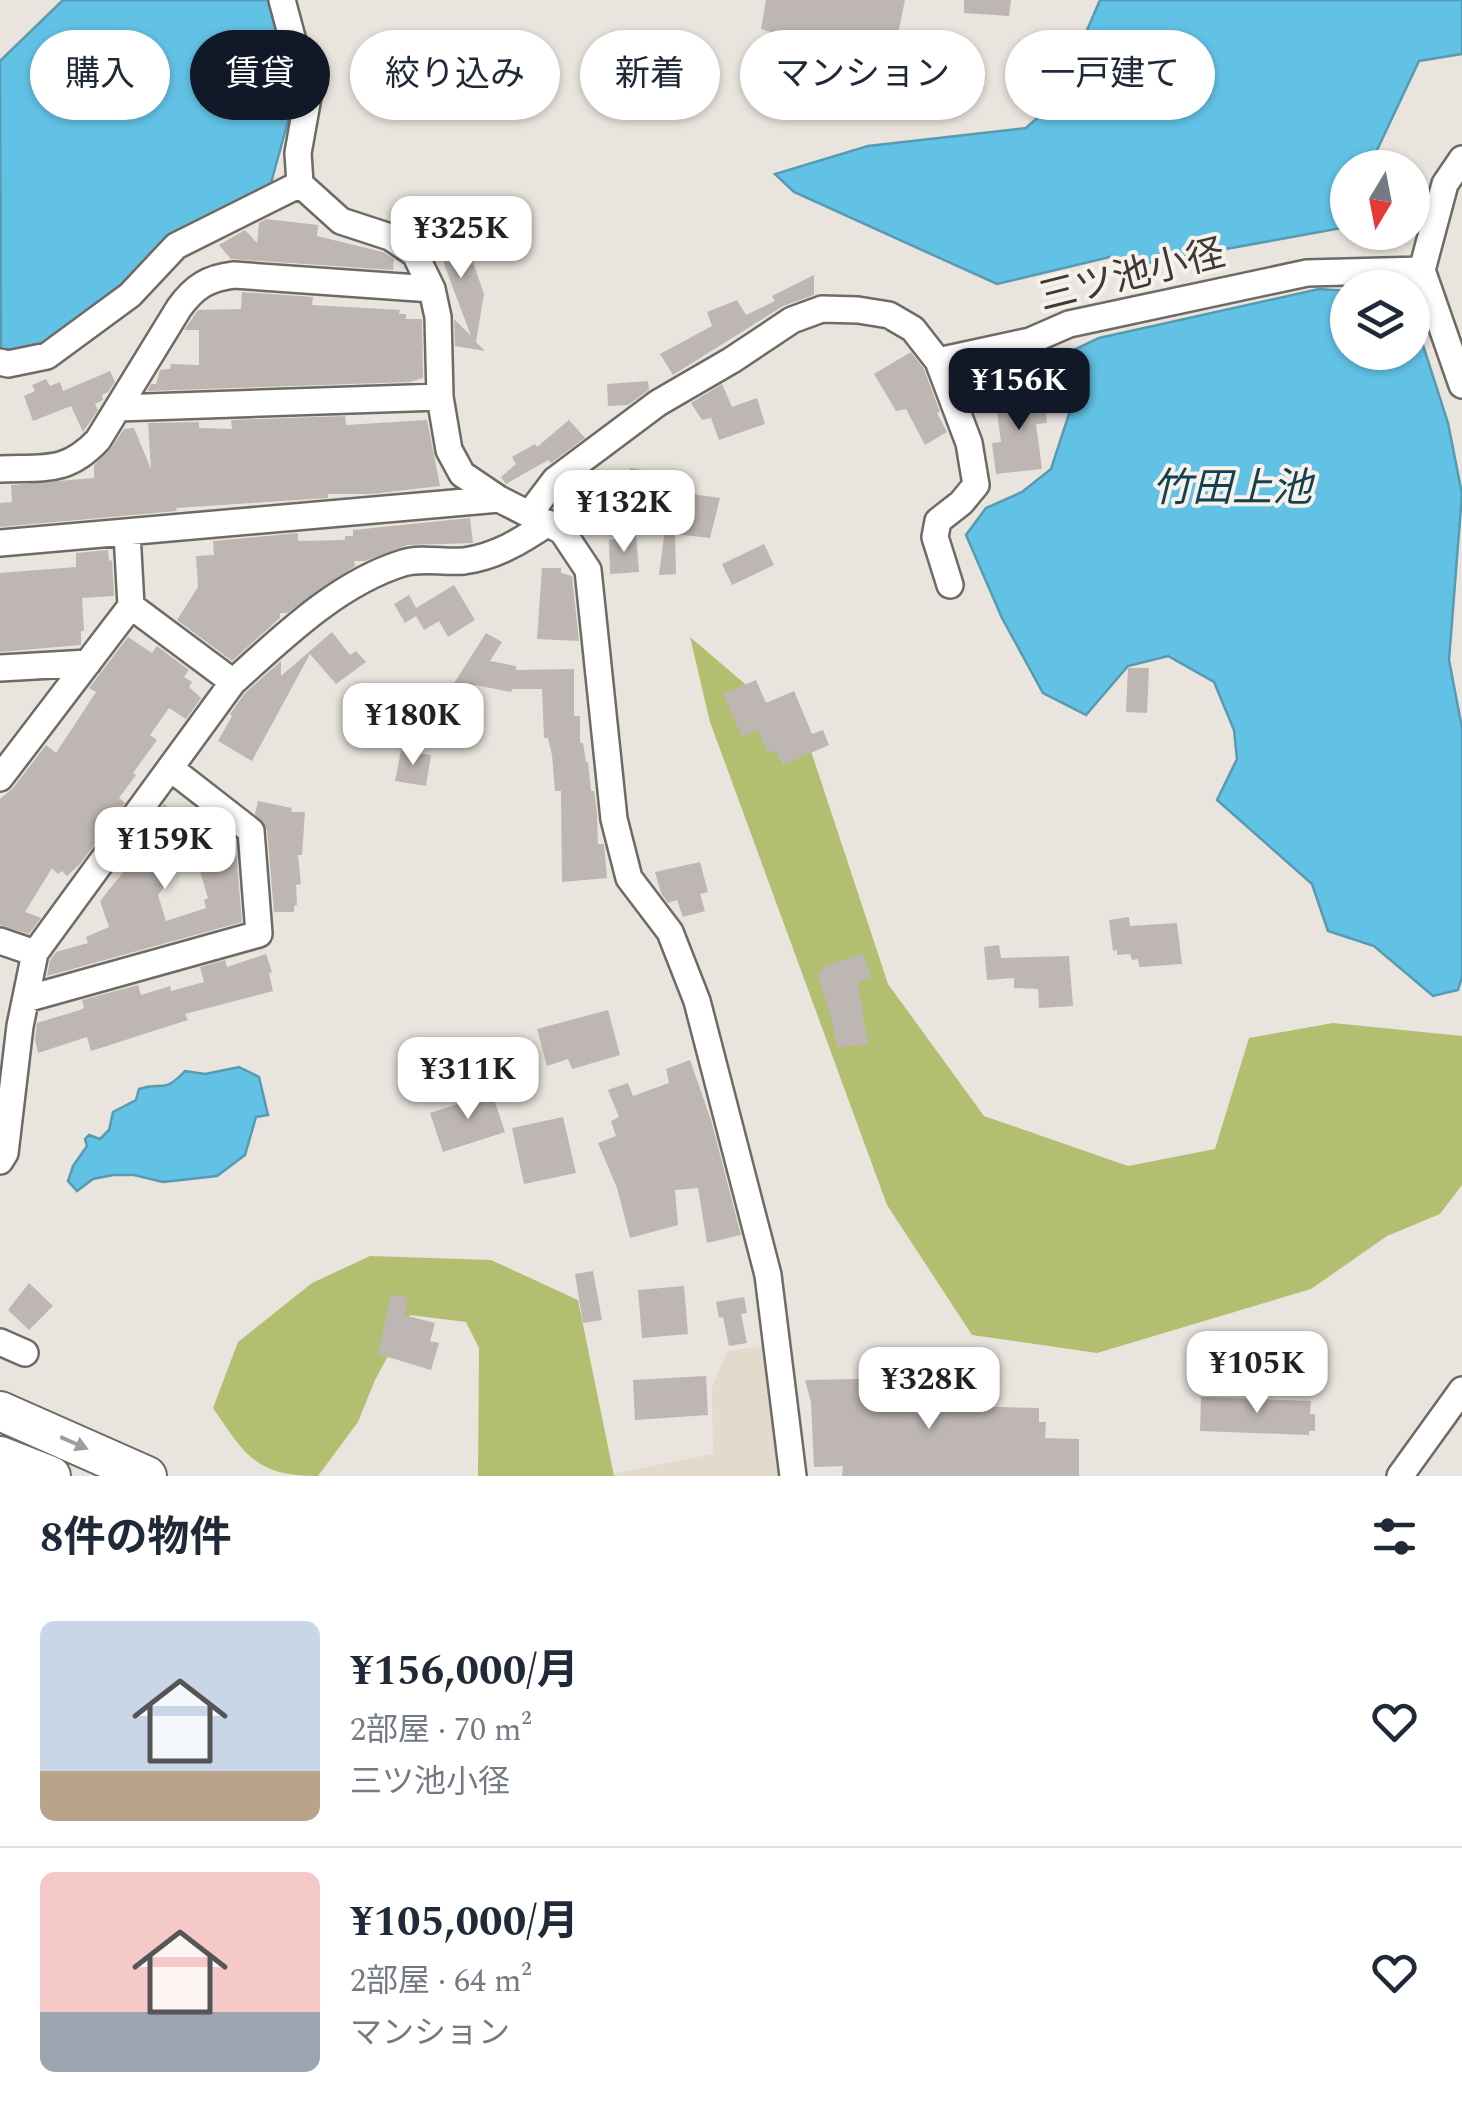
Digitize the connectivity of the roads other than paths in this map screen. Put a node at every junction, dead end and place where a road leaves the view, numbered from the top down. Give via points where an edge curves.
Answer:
1 (282, 0) edge
2 (1462, 159) edge
3 (300, 184) junction
4 (1422, 270) edge
5 (1330, 273) edge
6 (432, 290) junction
7 (1430, 293) edge
8 (938, 361) junction
9 (0, 362) edge
10 (1462, 384) edge
11 (440, 398) junction
12 (118, 408) junction
13 (0, 469) edge
14 (499, 499) junction
15 (539, 518) junction
16 (127, 533) junction
17 (0, 543) edge
18 (950, 586) dead end
19 (131, 606) junction
20 (88, 663) junction
21 (0, 668) edge
22 (233, 682) junction
23 (170, 768) junction
24 (0, 778) edge
25 (0, 941) edge
26 (35, 953) junction
27 (26, 1000) junction
28 (0, 1161) edge
29 (0, 1342) edge
30 (25, 1354) dead end
31 (1462, 1390) edge
32 (0, 1411) edge
33 (0, 1456) edge
34 (52, 1476) edge
35 (147, 1476) edge
36 (794, 1476) edge
37 (1400, 1476) edge

1 - 3 street via 308,97
2 - 4 street via 1445,184
3 - 6 street via 341,221 390,237 415,254
3 - 9 street via 176,246 130,295 47,356
5 - 8 street, 三ツ池小径 via 1069,324 1030,341
6 - 11 street
6 - 12 street via 213,277 179,308
7 - 10 street
8 - 15 street via 913,329 889,315 822,309 792,320 658,403 555,480
8 - 18 street via 969,442 976,485 938,520 935,537
11 - 12 street
11 - 14 street via 462,474
12 - 13 street via 81,458 60,466
14 - 15 street
14 - 16 street
15 - 22 street via 507,550 464,561 407,561 361,579
15 - 36 street via 562,532 588,570 614,820 629,878 670,932 697,1001 768,1276
16 - 17 street
16 - 19 street
19 - 20 street
19 - 22 street
20 - 21 street
20 - 24 street
22 - 23 street
23 - 26 street
23 - 27 street via 252,832 259,934
25 - 26 street
26 - 27 street
27 - 28 street
29 - 30 street
31 - 37 street
32 -> 35 highway
33 - 34 highway

